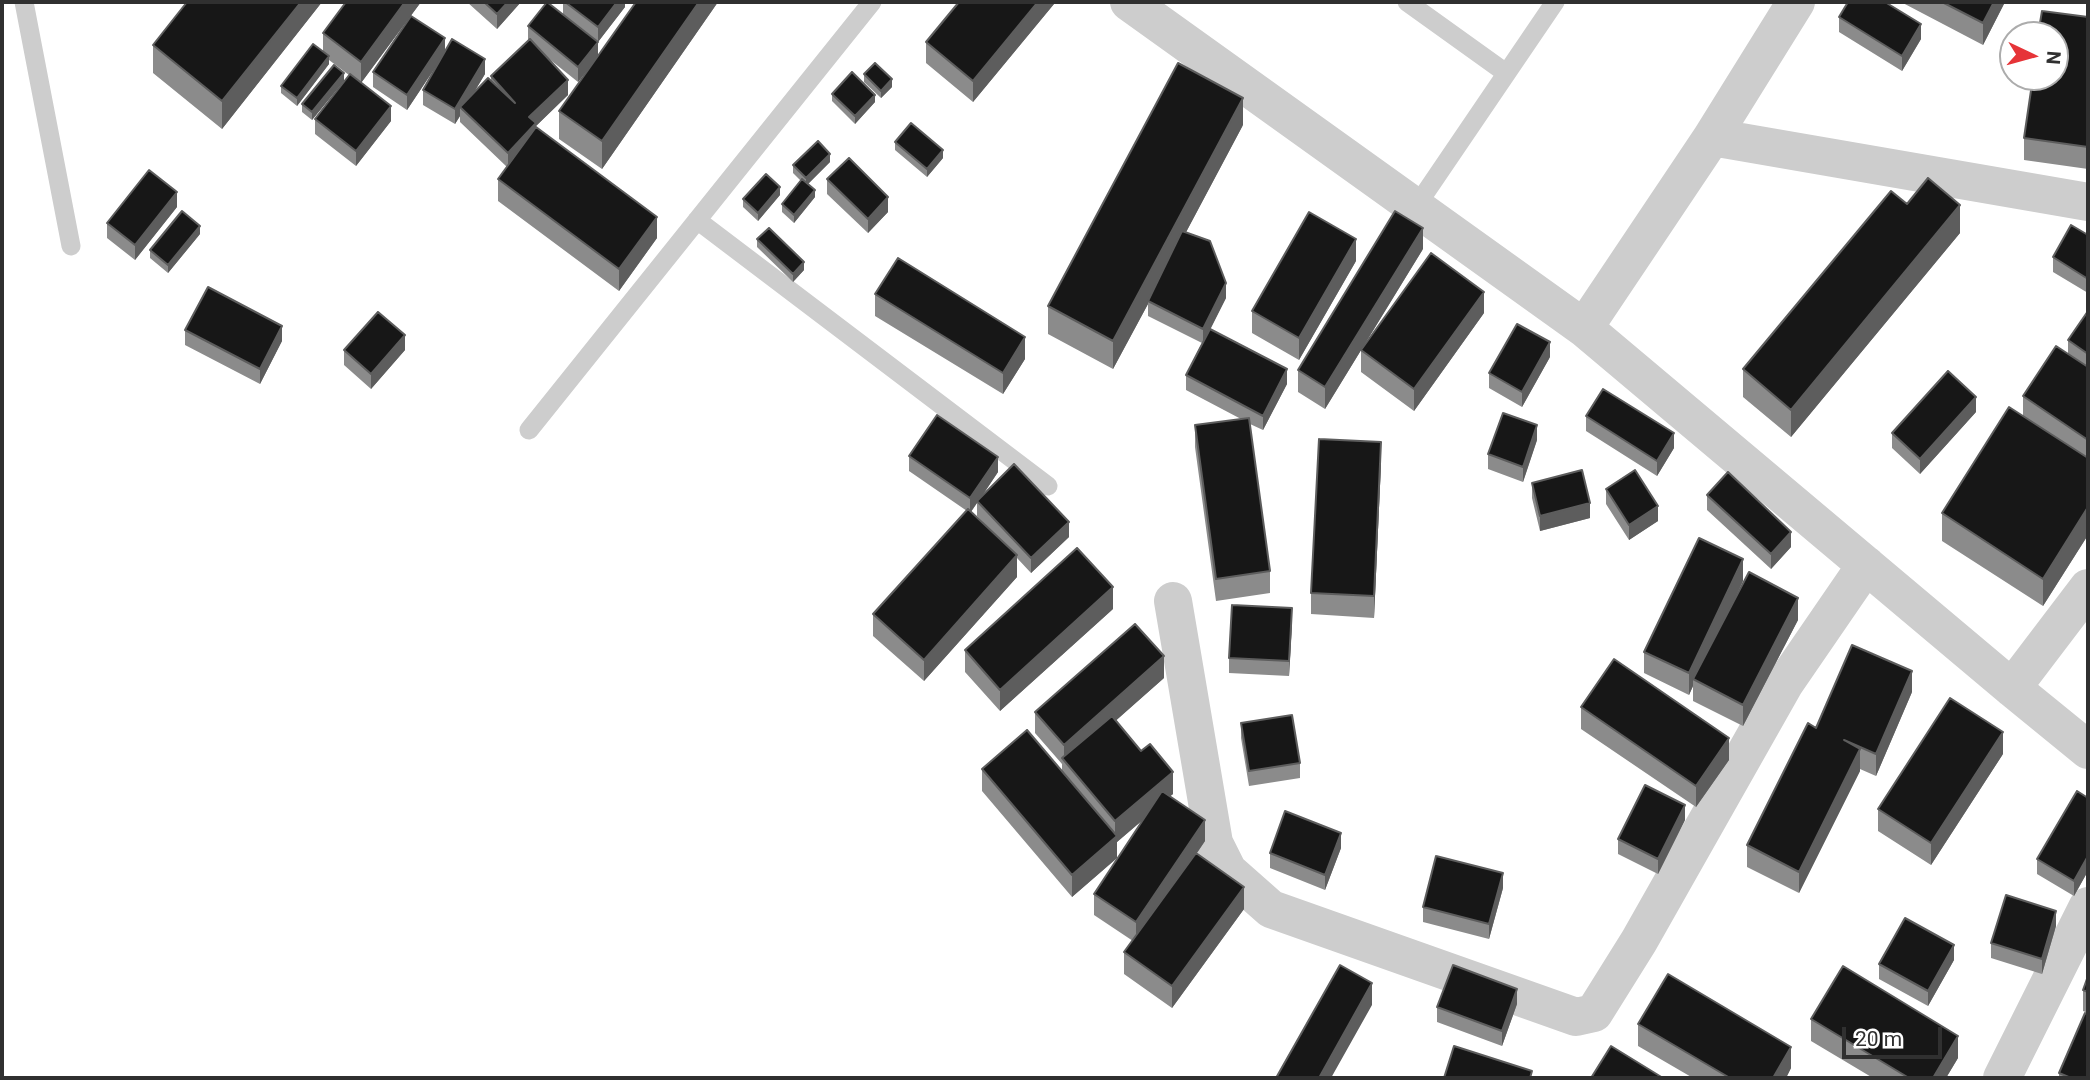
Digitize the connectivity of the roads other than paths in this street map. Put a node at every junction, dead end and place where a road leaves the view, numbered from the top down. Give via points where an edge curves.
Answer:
1 (24, 2) edge
2 (872, 2) edge
3 (1129, 2) edge
4 (1407, 2) edge
5 (1555, 2) edge
6 (1796, 2) edge
7 (1506, 73) junction
8 (1712, 137) junction
9 (2088, 202) edge
10 (1415, 208) junction
11 (697, 220) junction
12 (71, 246) dead end
13 (1584, 328) junction
14 (530, 430) dead end
15 (1048, 486) dead end
16 (1866, 565) junction
17 (2088, 588) edge
18 (1173, 601) dead end
19 (2012, 688) junction
20 (2088, 750) edge
21 (2088, 906) edge
22 (2002, 1078) edge

1 - 12 lane
2 - 11 lane
3 - 10 street
4 - 7 lane
5 - 7 lane
6 - 8 street
7 - 10 lane
8 - 9 street
8 - 13 street
10 - 13 street
11 - 14 lane
11 - 15 lane
13 - 16 street
16 - 18 street via 1785,683 1594,1013 1576,1017 1271,909 1228,870 1214,843
16 - 19 street
17 - 19 street
19 - 20 street
21 - 22 street

